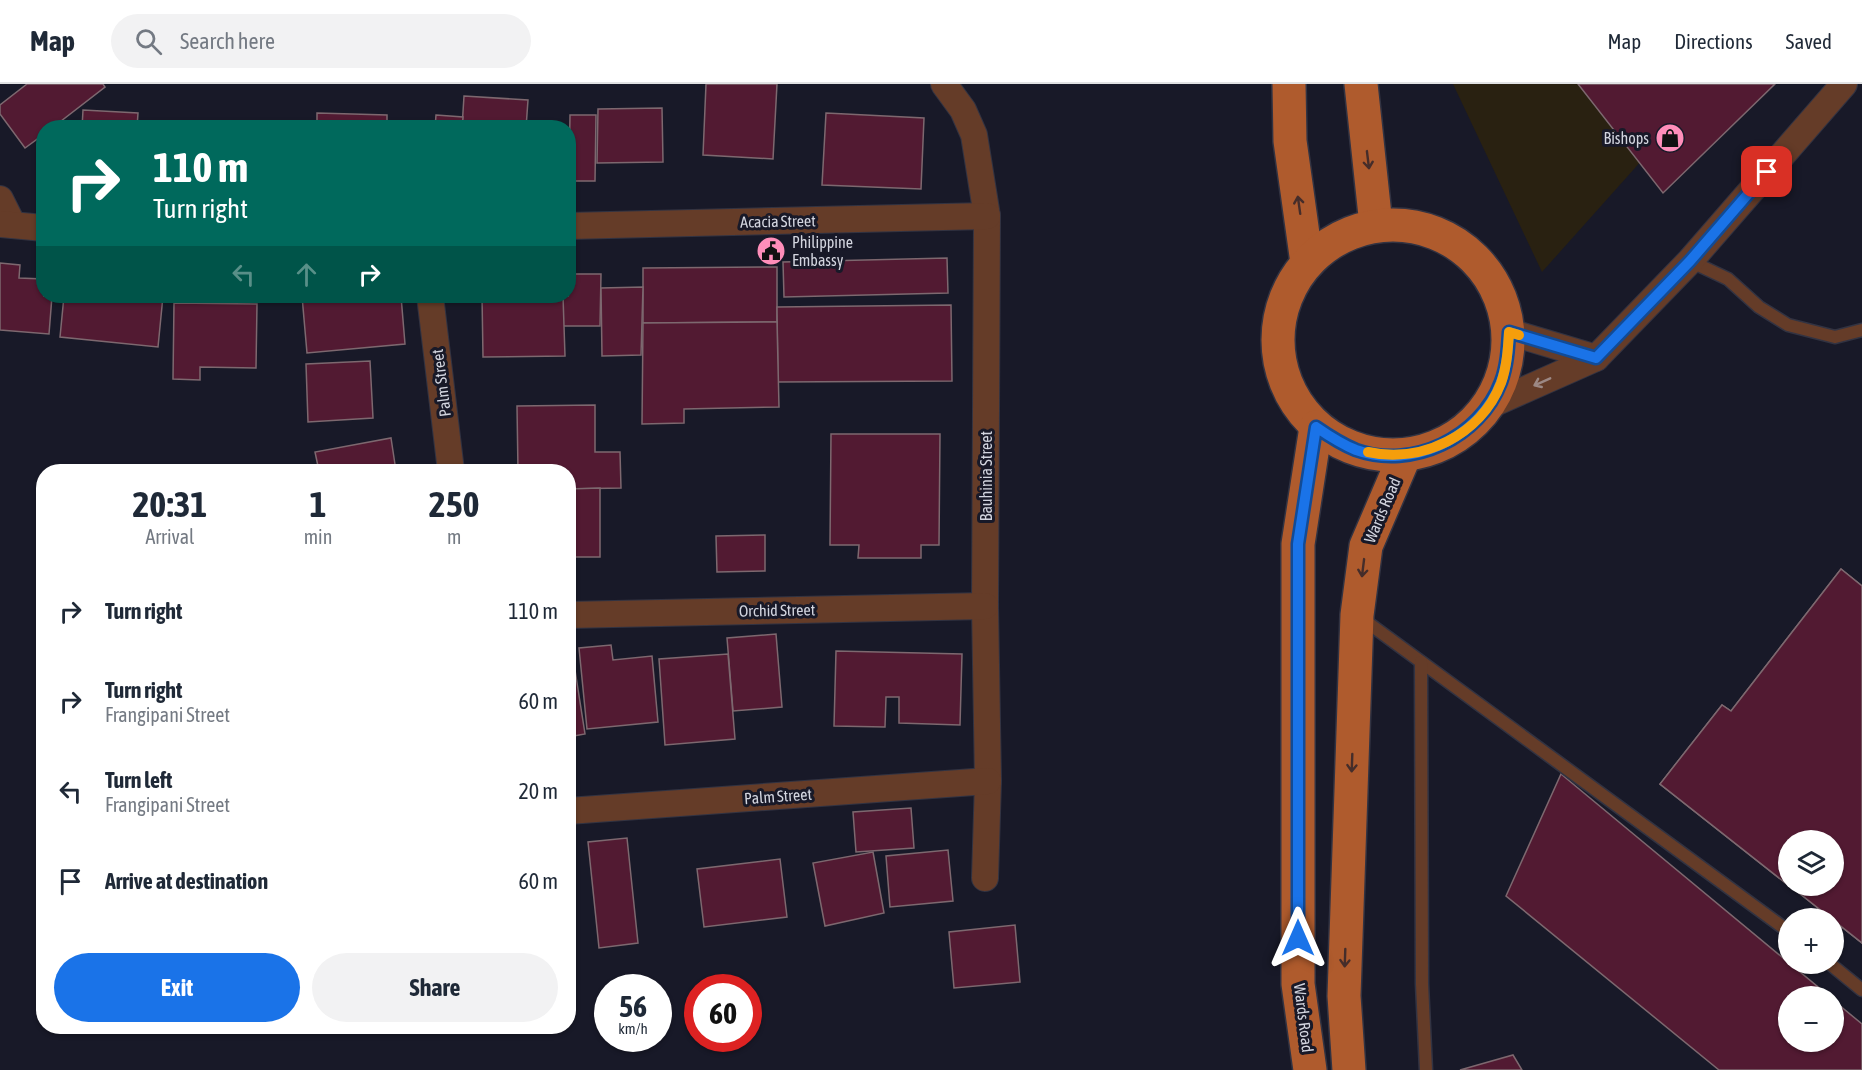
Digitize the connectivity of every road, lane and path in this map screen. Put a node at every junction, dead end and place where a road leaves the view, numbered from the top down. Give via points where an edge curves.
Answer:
1 (944, 84) edge
2 (1289, 84) edge
3 (1361, 84) edge
4 (1844, 84) edge
5 (0, 199) edge
6 (987, 216) junction
7 (7, 224) edge
8 (1376, 225) junction
9 (576, 226) edge
10 (36, 227) edge
11 (1690, 261) junction
12 (1307, 263) junction
13 (431, 303) edge
14 (1862, 330) edge
15 (1509, 332) junction
16 (1596, 358) junction
17 (1488, 406) junction
18 (1316, 427) junction
19 (1405, 455) junction
20 (450, 464) edge
21 (985, 606) junction
22 (576, 615) edge
23 (1357, 615) junction
24 (1421, 662) junction
25 (988, 781) junction
26 (576, 810) edge
27 (985, 878) dead end
28 (1778, 924) edge
29 (1842, 974) edge
30 (1862, 990) edge
31 (1310, 1070) edge
32 (1349, 1070) edge
33 (1426, 1070) edge

1 - 6 street, Bauhinia Street via 975,135
12 -> 2 main road via 1290,141
3 -> 8 main road
4 - 11 street
5 - 7 street
6 - 9 street, Acacia Street
6 - 21 street, Bauhinia Street
7 - 10 street
8 - 12 main road via 1338,238
8 - 15 main road via 1412,225 1455,241 1477,259
11 - 14 lane via 1728,279 1758,307 1788,325 1835,337
11 - 16 street
12 - 18 main road via 1284,302 1278,347 1290,388 1301,410
13 - 20 street, Palm Street
15 - 16 street
15 - 17 main road via 1508,358 1501,383
16 -> 17 street
17 - 19 main road via 1452,440
18 - 19 main road via 1358,450
18 - 31 main road, Wards Road via 1298,544 1298,984
19 -> 23 main road, Wards Road via 1366,546
21 - 22 street, Orchid Street
21 - 25 street, Bauhinia Street
23 - 24 lane
23 -> 32 main road, Wards Road via 1344,996
24 - 28 lane
24 - 33 lane
25 - 26 street, Palm Street
25 - 27 street, Bauhinia Street
29 - 30 lane

